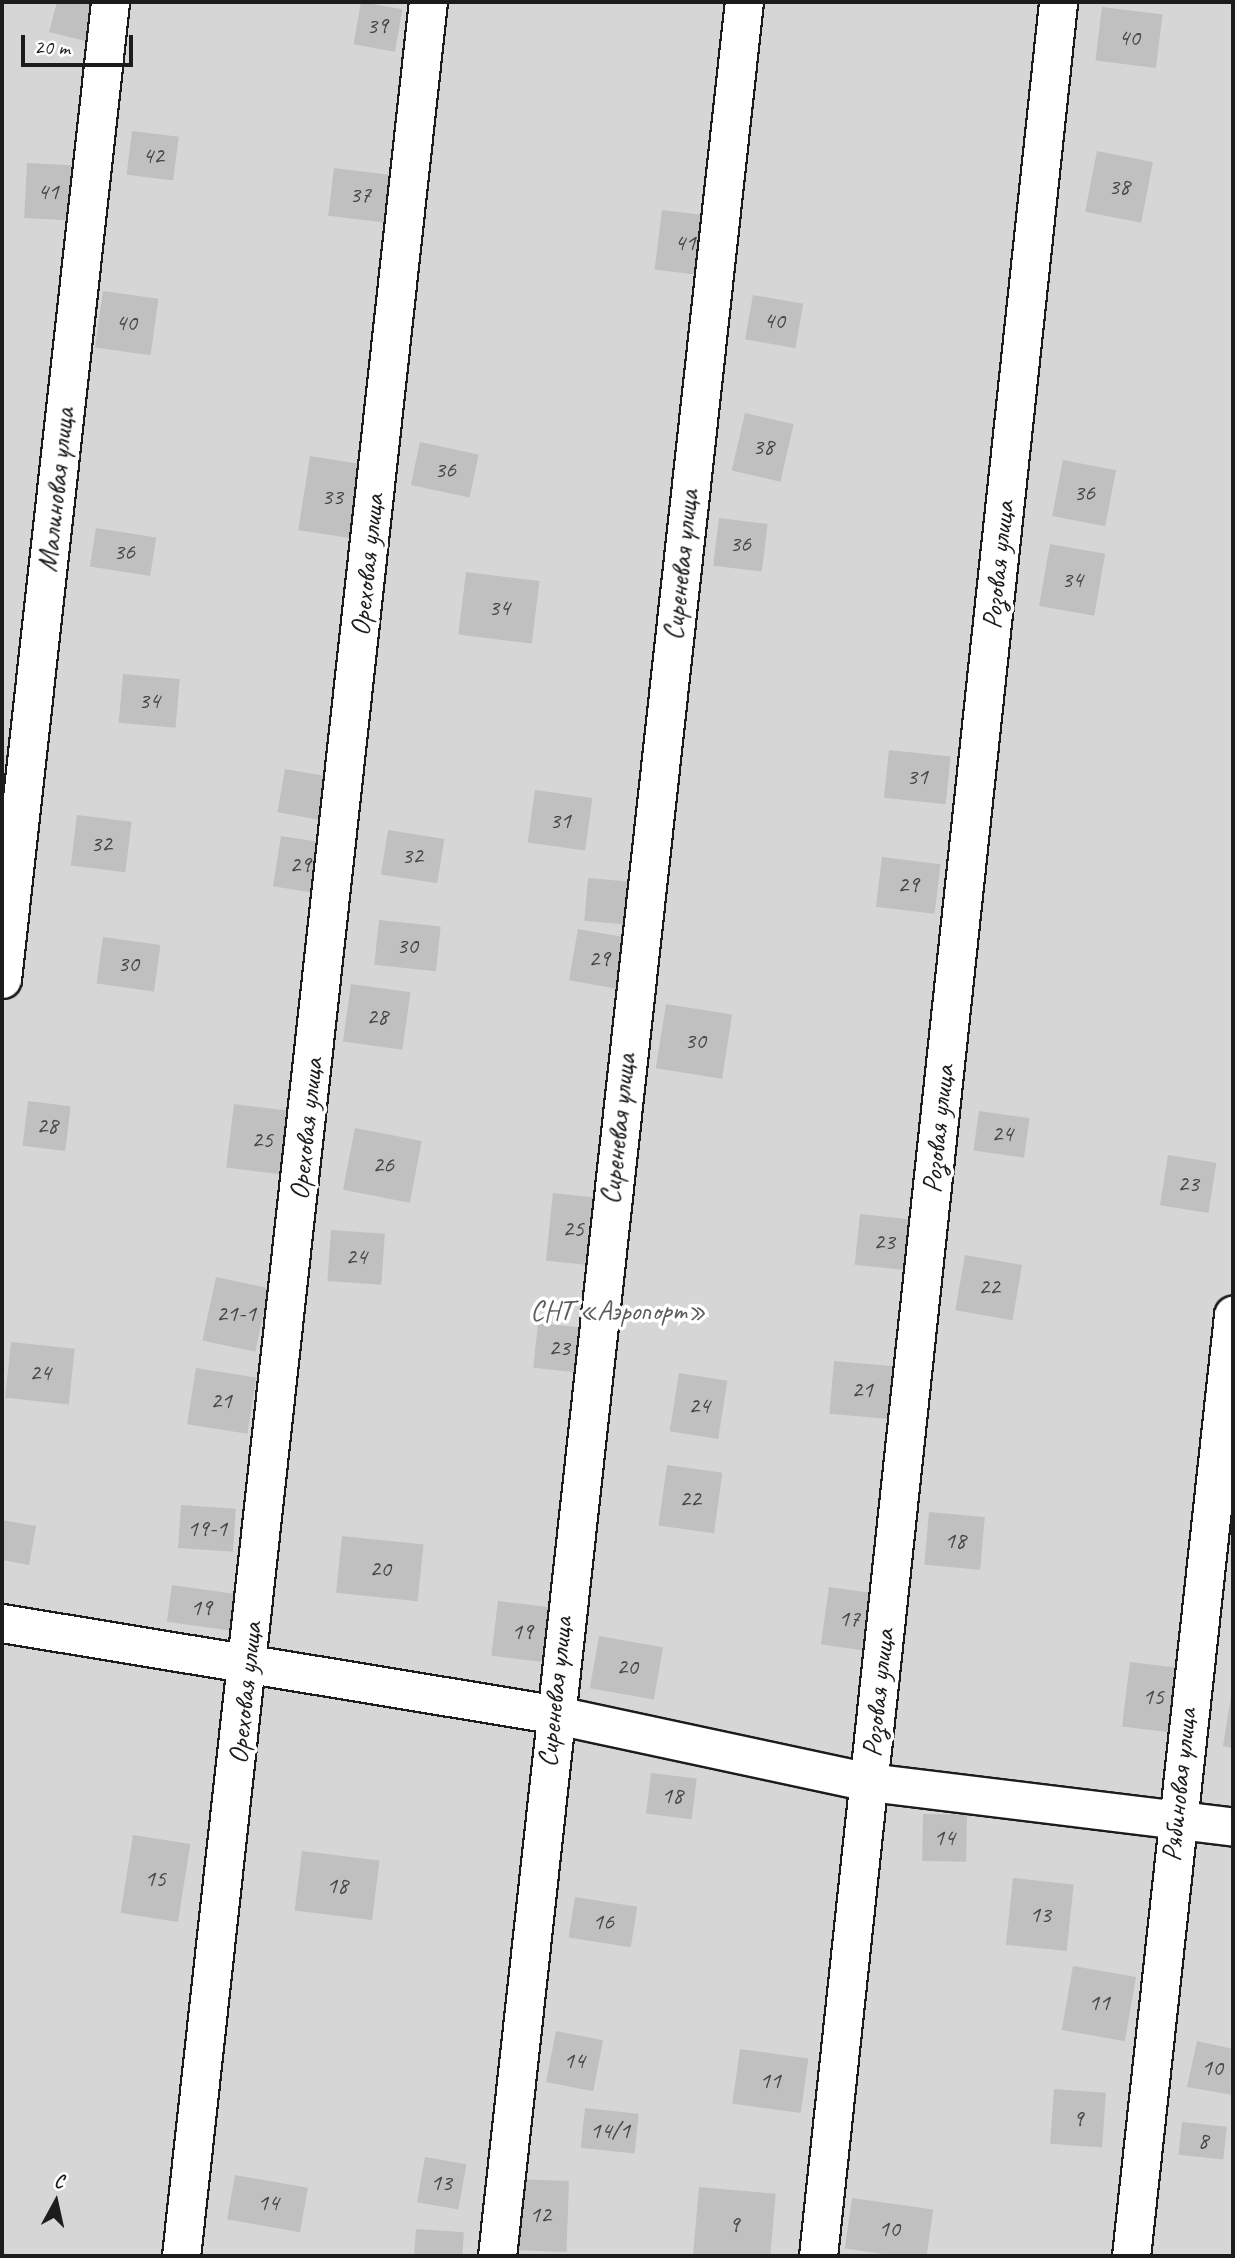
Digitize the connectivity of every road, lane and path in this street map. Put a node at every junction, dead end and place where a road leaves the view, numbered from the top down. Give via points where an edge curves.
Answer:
1 (110, 2) edge
2 (428, 2) edge
3 (744, 2) edge
4 (1058, 2) edge
5 (2, 979) edge
6 (1233, 1315) edge
7 (2, 1623) edge
8 (248, 1666) junction
9 (552, 1714) junction
10 (869, 1782) junction
11 (1175, 1817) junction
12 (1233, 1827) edge
13 (181, 2256) edge
14 (497, 2256) edge
15 (818, 2256) edge
16 (1131, 2256) edge

1 - 5 street, Малиновая улица
2 - 8 street, Ореховая улица
3 - 9 street, Сиреневая улица
4 - 10 street, Розовая улица
6 - 11 street, Рябиновая улица
7 - 8 street
8 - 9 street
8 - 13 street, Ореховая улица
9 - 10 street
9 - 14 street, Сиреневая улица
10 - 11 street
10 - 15 street, Розовая улица
11 - 12 street
11 - 16 street, Рябиновая улица

